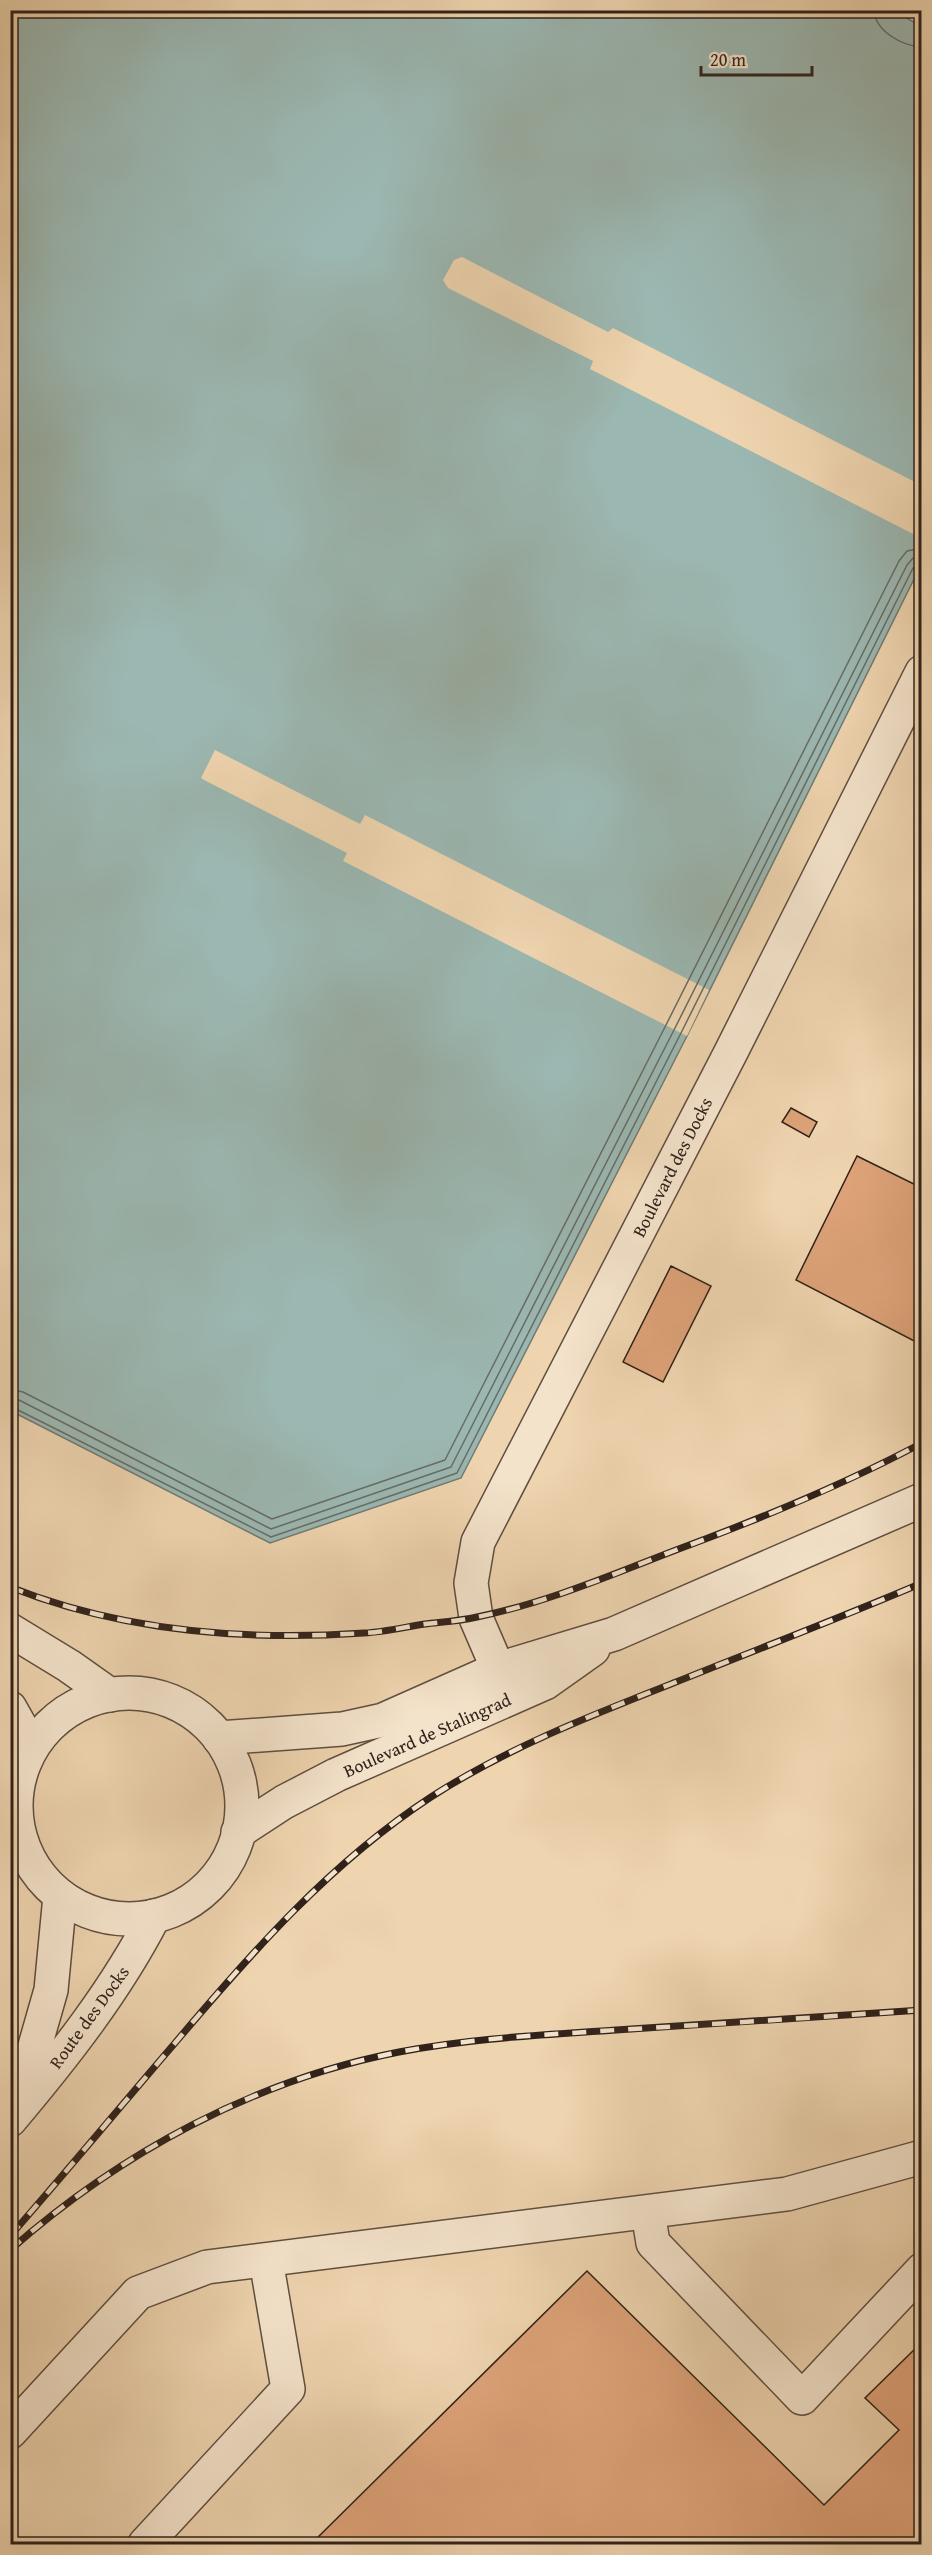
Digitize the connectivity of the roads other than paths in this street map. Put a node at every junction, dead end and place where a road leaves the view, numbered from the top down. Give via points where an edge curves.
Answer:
1 (921, 672) edge
2 (921, 1500) edge
3 (10, 1630) edge
4 (614, 1634) junction
5 (498, 1669) junction
6 (110, 1695) junction
7 (10, 1708) edge
8 (219, 1738) junction
9 (32, 1747) junction
10 (238, 1832) junction
11 (15, 1833) edge
12 (60, 1896) junction
13 (154, 1916) junction
14 (13, 2116) edge
15 (921, 2157) edge
16 (648, 2212) junction
17 (266, 2260) junction
18 (921, 2270) edge
19 (10, 2432) edge
20 (145, 2544) edge

1 - 5 street, Boulevard des Docks via 731,1052 478,1542 471,1583 476,1618
2 - 4 street, Boulevard de Stalingrad
3 - 6 street
4 - 5 street, Boulevard de Stalingrad
4 - 10 street, Boulevard de Stalingrad via 545,1683 336,1775
5 - 8 street, Boulevard de Stalingrad via 382,1720 342,1729
6 - 8 street via 134,1693 182,1706
6 - 9 street via 65,1712
7 - 9 street
8 - 10 street via 239,1783
9 - 11 street via 17,1788
10 - 13 street via 222,1870 208,1886 174,1910
11 - 12 street via 34,1868
12 - 13 street via 95,1914 135,1919
12 - 14 street, Route des Docks via 51,1990
13 - 14 street, Route des Docks via 137,1950 75,2040
15 - 16 street via 788,2194
16 - 17 street
16 - 18 street via 653,2243 802,2398
17 - 19 street via 207,2267 138,2293
17 - 20 street via 288,2389

